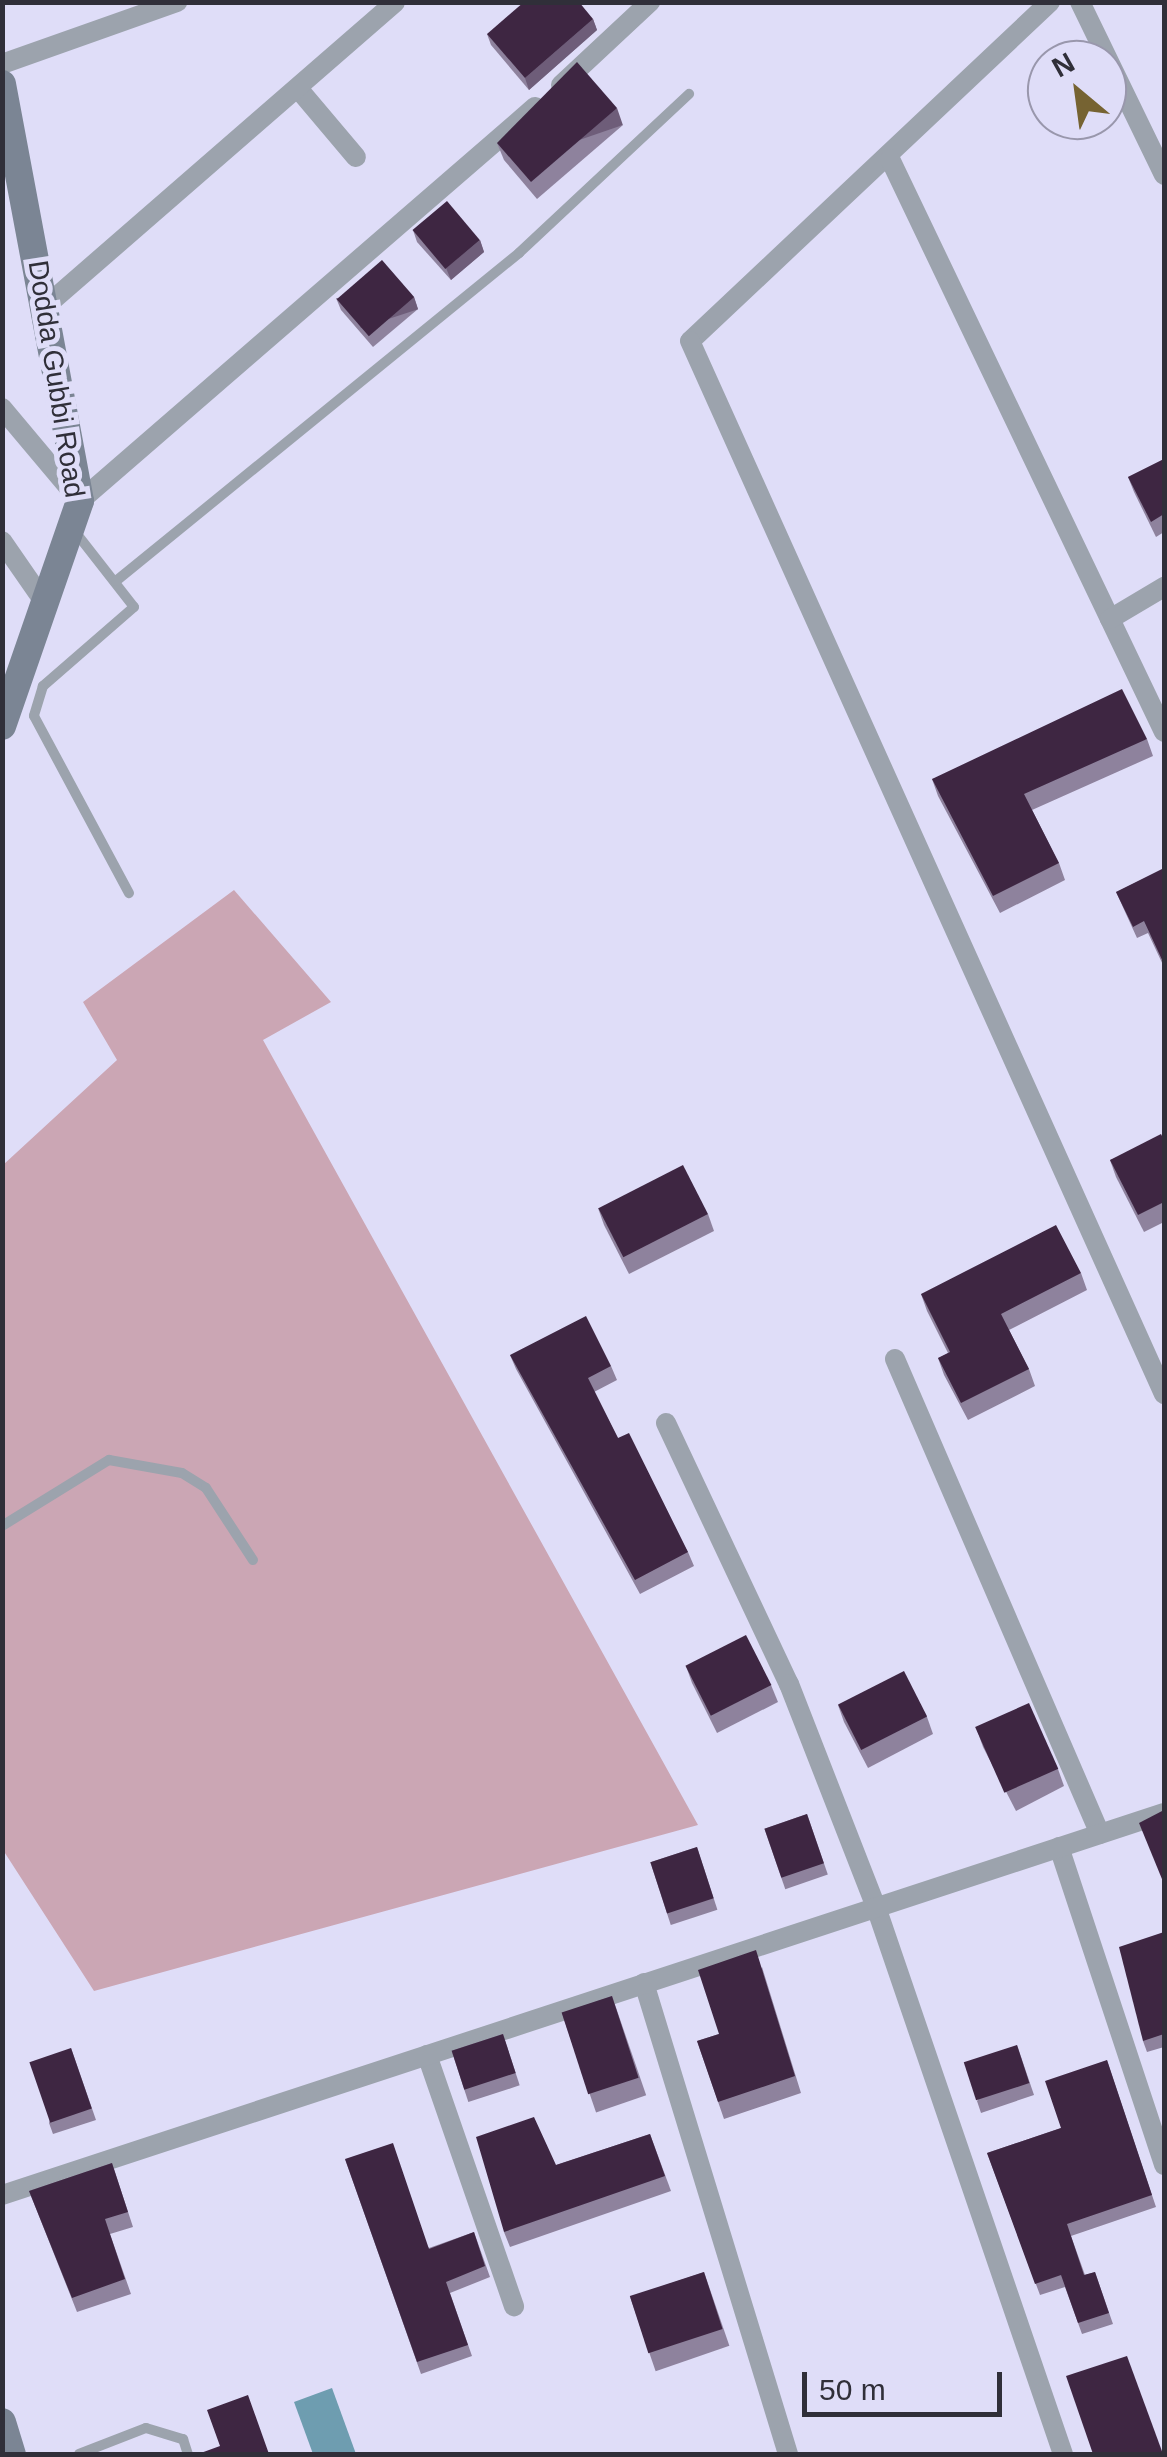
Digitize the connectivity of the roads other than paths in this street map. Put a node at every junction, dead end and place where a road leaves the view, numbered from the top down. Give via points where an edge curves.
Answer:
1 (395, 2) edge
2 (650, 2) edge
3 (1050, 2) edge
4 (1080, 2) edge
5 (173, 4) edge
6 (2, 64) edge
7 (2, 84) edge
8 (301, 92) junction
9 (689, 94) dead end
10 (356, 157) dead end
11 (890, 159) junction
12 (1164, 175) edge
13 (47, 306) junction
14 (2, 408) edge
15 (76, 513) junction
16 (2, 542) edge
17 (116, 580) junction
18 (1164, 587) edge
19 (45, 603) junction
20 (1110, 619) junction
21 (2, 726) edge
22 (1164, 732) edge
23 (129, 893) dead end
24 (896, 1360) dead end
25 (1164, 1394) edge
26 (666, 1422) dead end
27 (2, 1526) edge
28 (253, 1560) dead end
29 (1164, 1813) edge
30 (1100, 1834) junction
31 (1059, 1847) junction
32 (876, 1908) junction
33 (644, 1984) junction
34 (428, 2055) junction
35 (1164, 2165) edge
36 (2, 2195) edge
37 (514, 2306) dead end
38 (2, 2422) edge
39 (12, 2454) edge
40 (78, 2454) edge
41 (188, 2454) edge
42 (788, 2454) edge
43 (1064, 2454) edge

1 - 8 street
2 - 15 street
3 - 11 street
4 - 12 street
5 - 6 street
7 - 13 main road, Dodda Gubbi Road
8 - 10 street
8 - 13 street
9 - 17 lane via 519,253
11 - 20 street
11 - 25 street via 702,325 691,354
13 - 15 main road, Dodda Gubbi Road
14 - 15 street
15 - 17 lane
15 - 19 main road, Dodda Gubbi Road
16 - 19 street
17 - 23 lane via 134,608 129,620 43,686 34,716
18 - 20 street
19 - 21 main road, Dodda Gubbi Road
20 - 22 street
24 - 30 street
26 - 32 street via 789,1684
27 - 28 lane via 109,1460 182,1473 206,1488
29 - 30 street
30 - 31 street
31 - 32 street
31 - 35 street
32 - 33 street
32 - 43 street
33 - 34 street
33 - 42 street
34 - 36 street
34 - 37 street
38 - 39 main road
40 - 41 lane via 146,2428 182,2439

